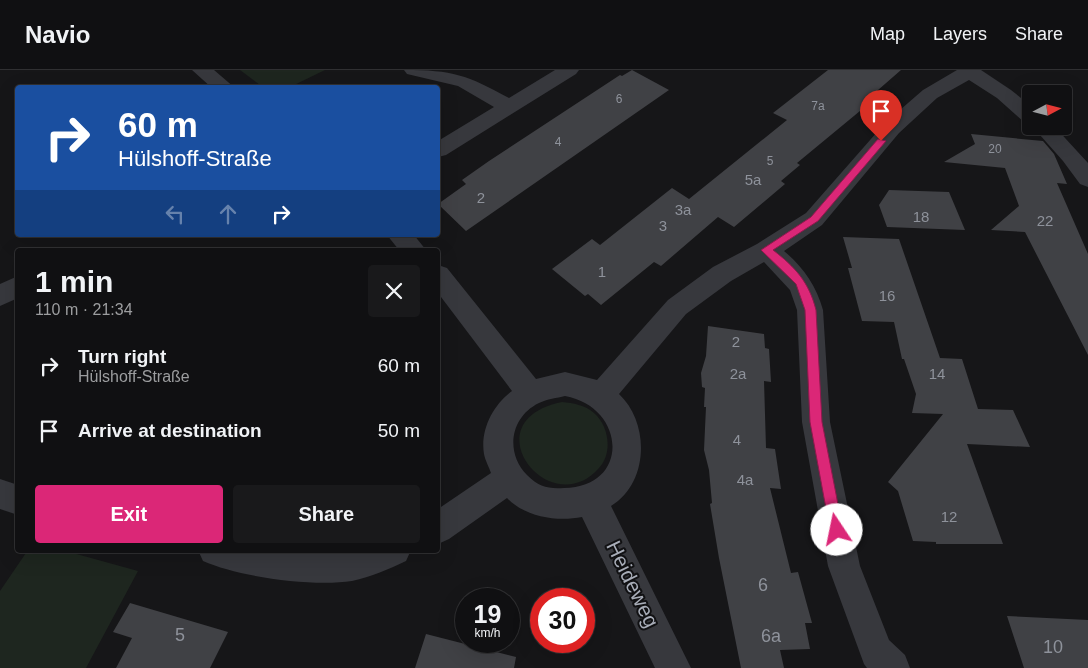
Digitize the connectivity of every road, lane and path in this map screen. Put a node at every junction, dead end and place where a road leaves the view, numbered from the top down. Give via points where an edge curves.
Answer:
1 (202, 70) edge
2 (414, 70) edge
3 (569, 70) edge
4 (969, 70) edge
5 (221, 85) edge
6 (508, 106) junction
7 (1022, 109) edge
8 (1051, 135) edge
9 (440, 149) edge
10 (1088, 179) edge
11 (401, 237) edge
12 (412, 248) edge
13 (766, 250) junction
14 (440, 278) edge
15 (15, 288) edge
16 (0, 296) edge
17 (529, 392) junction
18 (600, 396) junction
19 (508, 479) junction
20 (0, 494) edge
21 (15, 499) edge
22 (590, 501) junction
23 (440, 527) edge
24 (231, 553) edge
25 (390, 553) edge
26 (673, 668) edge
27 (892, 668) edge

1 - 5 street
2 - 6 street via 465,82
3 - 6 street
4 - 7 street
4 - 13 street via 930,94 892,128 814,219
6 - 9 street
8 - 10 street
11 - 12 street
13 - 18 street via 722,274 678,307
13 - 27 street via 788,268 807,295 816,422 844,566 876,652
14 - 17 street
15 - 16 street
17 - 18 street via 565,384 584,387
17 - 19 street via 513,404 501,420 497,440 499,460
18 - 22 street via 624,423 627,459 620,476 608,490
19 - 22 street via 525,494 545,503 568,506
19 - 23 street
20 - 21 street
22 - 26 street, Heideweg
24 - 25 street via 300,565 341,566

